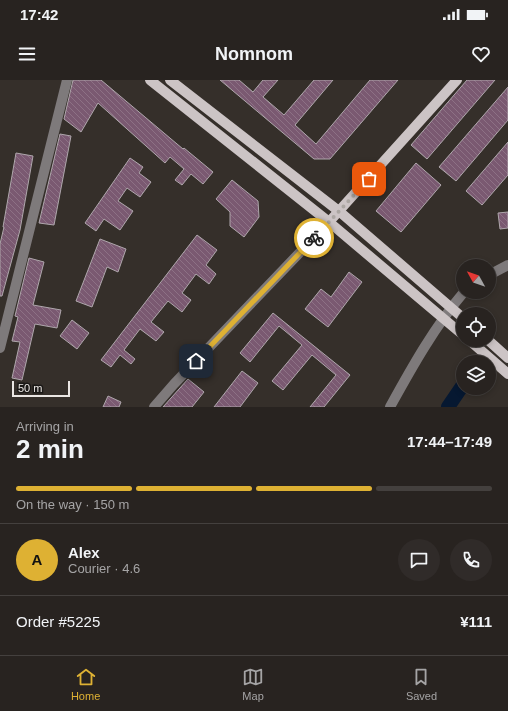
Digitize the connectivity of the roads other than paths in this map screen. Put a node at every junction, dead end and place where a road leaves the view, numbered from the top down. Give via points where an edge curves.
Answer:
1 (67, 80) edge
2 (150, 80) edge
3 (170, 80) edge
4 (457, 80) edge
5 (340, 212) junction
6 (329, 222) junction
7 (508, 265) edge
8 (496, 271) edge
9 (458, 299) edge
10 (451, 307) junction
11 (456, 312) edge
12 (443, 320) junction
13 (456, 330) edge
14 (477, 347) edge
15 (496, 347) edge
16 (0, 348) edge
17 (508, 358) edge
18 (508, 374) edge
19 (154, 407) edge
20 (390, 407) edge

1 - 16 street
2 - 6 main road
3 - 5 main road
4 - 5 main road
5 - 6 main road
5 - 10 main road
6 - 12 main road
6 - 19 street
7 - 8 street
9 - 10 street
10 - 11 main road
10 - 12 street
12 - 13 main road
12 - 20 street
14 - 18 main road
15 - 17 main road

